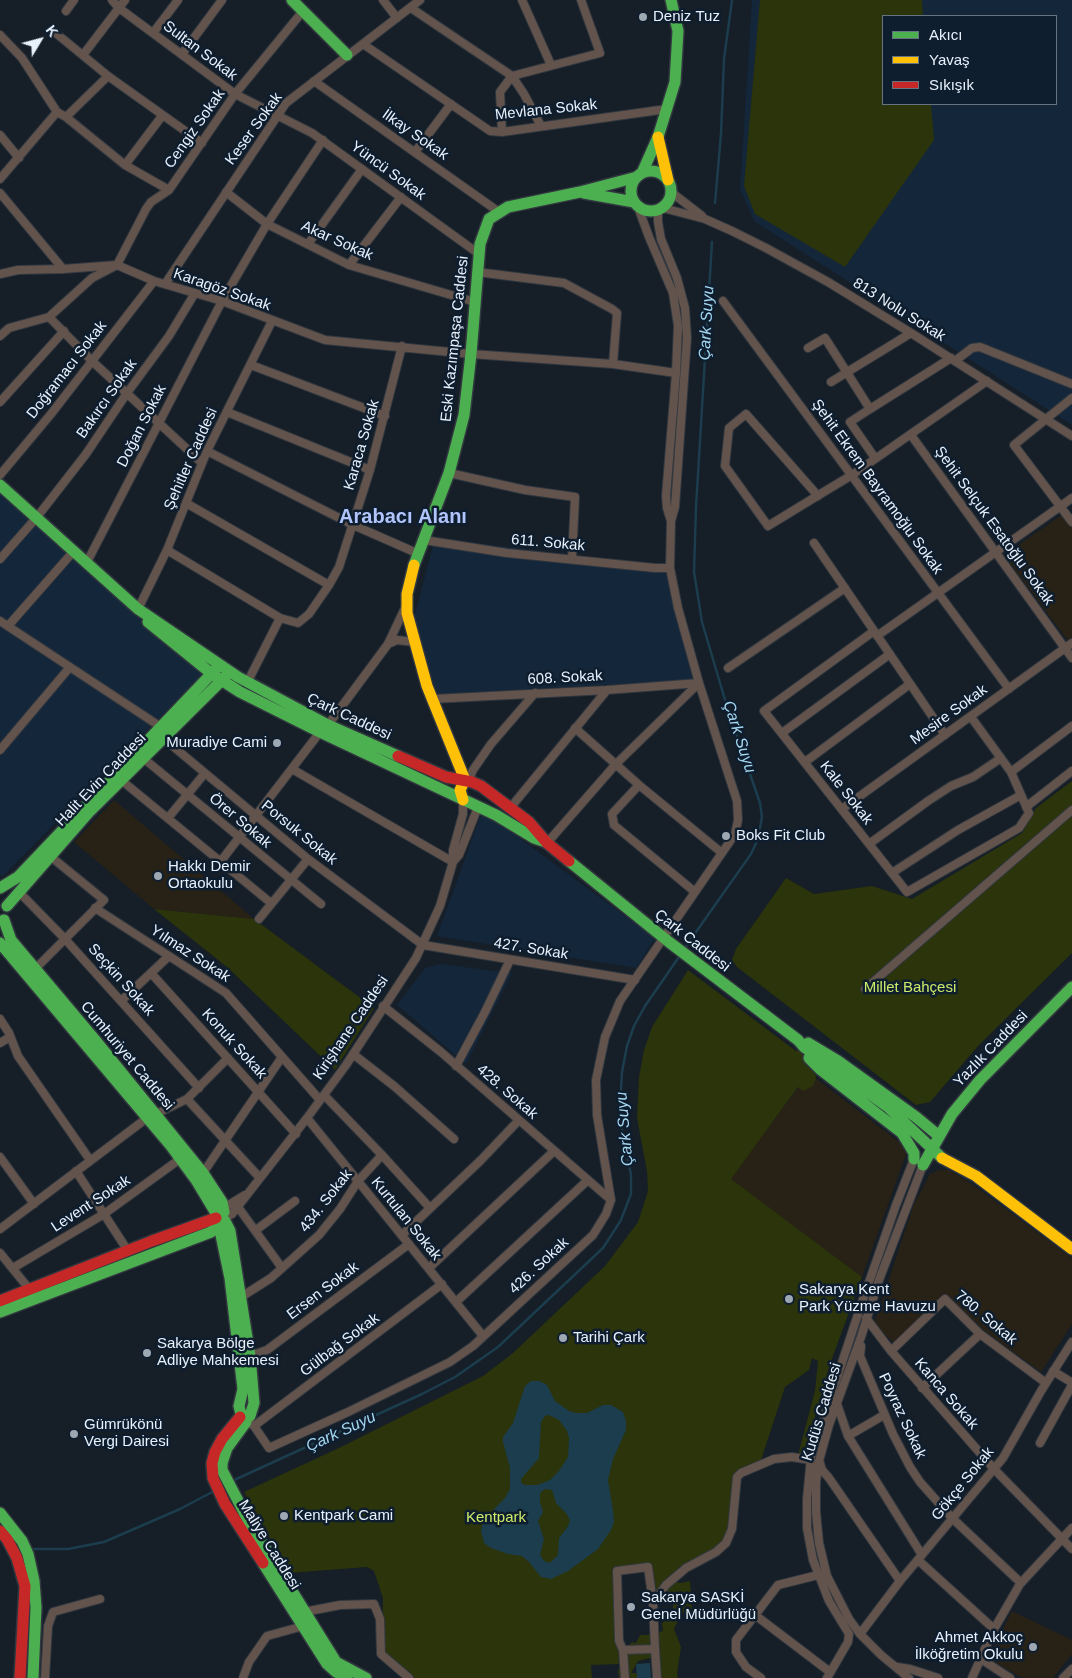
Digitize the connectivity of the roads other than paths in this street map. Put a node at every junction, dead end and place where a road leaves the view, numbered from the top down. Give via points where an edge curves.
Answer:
1 (74, 0) edge
2 (112, 0) edge
3 (126, 0) edge
4 (178, 0) edge
5 (222, 0) edge
6 (292, 0) edge
7 (383, 0) edge
8 (420, 0) edge
9 (522, 0) edge
10 (581, 0) edge
11 (671, 0) edge
12 (120, 8) junction
13 (411, 8) junction
14 (66, 11) dead end
15 (303, 11) junction
16 (397, 18) junction
17 (52, 30) dead end
18 (153, 33) junction
19 (0, 35) edge
20 (363, 44) junction
21 (182, 54) junction
22 (83, 55) junction
23 (347, 55) junction
24 (551, 65) junction
25 (108, 76) junction
26 (512, 76) junction
27 (314, 82) junction
28 (235, 94) junction
29 (451, 104) junction
30 (667, 108) junction
31 (57, 112) junction
32 (278, 114) junction
33 (162, 116) junction
34 (66, 117) junction
35 (541, 126) junction
36 (502, 132) junction
37 (0, 135) edge
38 (658, 137) junction
39 (323, 140) junction
40 (202, 143) junction
41 (415, 152) junction
42 (19, 158) junction
43 (125, 165) junction
44 (362, 169) junction
45 (640, 175) junction
46 (0, 179) edge
47 (670, 186) junction
48 (169, 190) junction
49 (226, 192) junction
50 (580, 192) junction
51 (0, 193) edge
52 (401, 198) junction
53 (636, 204) junction
54 (661, 209) junction
55 (499, 212) junction
56 (705, 219) junction
57 (267, 224) junction
58 (308, 244) junction
59 (479, 254) junction
60 (116, 265) junction
61 (349, 265) junction
62 (63, 269) junction
63 (477, 272) junction
64 (0, 274) edge
65 (154, 281) junction
66 (165, 284) junction
67 (195, 293) junction
68 (222, 301) junction
69 (723, 301) dead end
70 (475, 302) junction
71 (49, 317) junction
72 (272, 321) junction
73 (0, 326) edge
74 (9, 328) junction
75 (64, 331) junction
76 (911, 332) junction
77 (0, 336) edge
78 (402, 346) junction
79 (808, 348) dead end
80 (471, 354) junction
81 (953, 359) junction
82 (92, 360) junction
83 (613, 364) junction
84 (251, 365) junction
85 (847, 372) junction
86 (676, 373) junction
87 (831, 382) dead end
88 (987, 382) junction
89 (1072, 384) edge
90 (128, 393) junction
91 (1072, 398) edge
92 (0, 402) edge
93 (870, 409) junction
94 (227, 412) junction
95 (385, 416) junction
96 (1046, 419) junction
97 (159, 423) junction
98 (911, 435) junction
99 (1072, 436) edge
100 (207, 451) junction
101 (875, 458) junction
102 (202, 463) junction
103 (370, 470) junction
104 (449, 473) junction
105 (0, 475) edge
106 (852, 475) junction
107 (0, 485) edge
108 (818, 496) junction
109 (1072, 498) edge
110 (186, 503) junction
111 (1060, 506) junction
112 (36, 517) junction
113 (671, 521) junction
114 (1072, 522) edge
115 (353, 525) junction
116 (424, 540) junction
117 (814, 543) dead end
118 (167, 550) junction
119 (74, 552) junction
120 (995, 553) junction
121 (419, 554) junction
122 (0, 559) edge
123 (572, 559) junction
124 (86, 564) junction
125 (670, 568) junction
126 (329, 585) junction
127 (845, 588) junction
128 (938, 592) junction
129 (407, 606) junction
130 (138, 609) junction
131 (280, 618) junction
132 (0, 621) edge
133 (8, 626) junction
134 (876, 633) junction
135 (414, 642) junction
136 (1072, 642) edge
137 (388, 644) junction
138 (1064, 648) junction
139 (890, 654) junction
140 (1072, 658) edge
141 (70, 667) junction
142 (728, 668) dead end
143 (221, 673) junction
144 (247, 683) junction
145 (699, 683) junction
146 (910, 684) junction
147 (1009, 688) junction
148 (607, 690) junction
149 (535, 693) junction
150 (432, 699) junction
151 (971, 717) junction
152 (1072, 726) edge
153 (324, 728) junction
154 (576, 728) junction
155 (164, 732) junction
156 (782, 733) junction
157 (945, 735) junction
158 (0, 750) edge
159 (143, 758) junction
160 (1001, 758) junction
161 (804, 762) junction
162 (616, 764) junction
163 (292, 769) junction
164 (1072, 771) edge
165 (1011, 772) junction
166 (205, 773) junction
167 (120, 780) junction
168 (467, 781) junction
169 (639, 785) junction
170 (481, 786) junction
171 (187, 794) junction
172 (1021, 795) junction
173 (463, 800) junction
174 (478, 806) junction
175 (511, 807) junction
176 (1026, 807) junction
177 (842, 810) junction
178 (1072, 810) edge
179 (256, 816) junction
180 (168, 818) junction
181 (239, 838) junction
182 (547, 843) junction
183 (869, 844) junction
184 (722, 853) junction
185 (50, 856) junction
186 (308, 859) junction
187 (221, 861) junction
188 (453, 862) junction
189 (892, 873) junction
190 (290, 880) junction
191 (0, 888) edge
192 (695, 892) junction
193 (20, 893) junction
194 (3, 901) edge
195 (271, 903) junction
196 (321, 904) dead end
197 (95, 908) junction
198 (259, 919) dead end
199 (2, 922) edge
200 (65, 939) junction
201 (666, 940) junction
202 (0, 943) edge
203 (423, 944) junction
204 (169, 956) junction
205 (510, 960) junction
206 (35, 970) junction
207 (151, 973) junction
208 (635, 980) junction
209 (1072, 987) edge
210 (865, 989) dead end
211 (121, 1001) junction
212 (383, 1006) junction
213 (0, 1019) edge
214 (10, 1037) junction
215 (0, 1043) edge
216 (801, 1044) junction
217 (353, 1054) junction
218 (282, 1057) junction
219 (228, 1058) junction
220 (456, 1066) junction
221 (199, 1088) junction
222 (258, 1092) junction
223 (322, 1098) junction
224 (187, 1099) junction
225 (152, 1116) junction
226 (307, 1118) junction
227 (519, 1120) junction
228 (296, 1134) junction
229 (939, 1136) junction
230 (454, 1139) dead end
231 (225, 1141) junction
232 (928, 1147) junction
233 (554, 1151) junction
234 (382, 1155) junction
235 (0, 1157) edge
236 (180, 1159) junction
237 (90, 1160) junction
238 (919, 1162) junction
239 (950, 1164) junction
240 (76, 1171) junction
241 (203, 1173) junction
242 (260, 1178) junction
243 (588, 1180) junction
244 (358, 1181) junction
245 (246, 1194) junction
246 (611, 1200) junction
247 (295, 1201) dead end
248 (34, 1204) junction
249 (238, 1207) junction
250 (430, 1208) junction
251 (104, 1214) junction
252 (222, 1217) junction
253 (0, 1229) edge
254 (256, 1230) junction
255 (402, 1235) junction
256 (409, 1244) junction
257 (1072, 1249) edge
258 (128, 1250) junction
259 (0, 1253) edge
260 (14, 1268) junction
261 (282, 1268) junction
262 (429, 1268) junction
263 (442, 1284) junction
264 (30, 1290) junction
265 (241, 1297) junction
266 (0, 1301) edge
267 (456, 1302) junction
268 (0, 1312) edge
269 (866, 1318) junction
270 (980, 1334) junction
271 (483, 1336) junction
272 (861, 1337) junction
273 (1072, 1342) edge
274 (891, 1351) junction
275 (250, 1356) junction
276 (1054, 1371) junction
277 (1046, 1383) junction
278 (922, 1388) junction
279 (837, 1404) junction
280 (884, 1415) junction
281 (246, 1419) junction
282 (848, 1436) junction
283 (1040, 1443) dead end
284 (815, 1460) junction
285 (994, 1469) junction
286 (0, 1513) edge
287 (952, 1518) junction
288 (1072, 1528) edge
289 (0, 1531) edge
290 (1061, 1538) junction
291 (1072, 1549) edge
292 (920, 1557) junction
293 (26, 1567) junction
294 (818, 1575) junction
295 (900, 1581) junction
296 (1021, 1583) junction
297 (100, 1599) dead end
298 (654, 1603) junction
299 (304, 1612) junction
300 (755, 1615) junction
301 (306, 1625) junction
302 (994, 1629) junction
303 (860, 1634) junction
304 (655, 1649) junction
305 (623, 1650) junction
306 (981, 1659) junction
307 (896, 1667) junction
308 (1072, 1669) edge
309 (828, 1675) edge
310 (20, 1678) edge
311 (33, 1678) edge
312 (45, 1678) edge
313 (243, 1678) edge
314 (347, 1678) edge
315 (366, 1678) edge
316 (410, 1678) edge
317 (625, 1678) edge
318 (657, 1678) edge
319 (760, 1678) edge
320 (909, 1678) edge
321 (938, 1678) edge
322 (972, 1678) edge
323 (1010, 1678) edge
324 (1063, 1678) edge

1 - 14 street
2 - 12 street, Sultan Sokak
3 - 12 street
4 - 18 street
5 - 21 street
6 - 15 main road
7 - 16 street
8 - 13 street, Keser Sokak
9 - 24 street
10 - 24 street via 600,53
11 - 30 main road via 678,31 676,82
12 - 18 street, Sultan Sokak
12 - 22 street
13 - 16 street, Keser Sokak
13 - 26 street
15 - 23 main road
15 - 28 street, Cengiz Sokak
16 - 20 street, Keser Sokak
17 - 22 street
18 - 21 street, Sultan Sokak
19 - 31 street via 22,58
20 - 23 street, Keser Sokak
20 - 29 street, Mevlana Sokak
21 - 28 street, Sultan Sokak
22 - 25 street
23 - 27 street, Keser Sokak
24 - 26 street
25 - 33 street
25 - 34 street
26 - 35 street
26 - 36 street via 500,92
27 - 32 street, Keser Sokak via 286,103
27 - 41 street, İlkay Sokak
28 - 32 street, Sultan Sokak
28 - 40 street, Cengiz Sokak
29 - 36 street, Mevlana Sokak via 490,131
29 - 41 street
30 - 35 street, Mevlana Sokak
30 - 38 main road
31 - 34 street
31 - 42 street
32 - 39 street, Yüncü Sokak
32 - 49 street, Keser Sokak
33 - 40 street
33 - 43 street
34 - 43 street
35 - 36 street, Mevlana Sokak
37 - 42 street
38 - 45 main road
38 - 47 main road
39 - 44 street, Yüncü Sokak
39 - 57 street, Doğan Sokak
40 - 48 street, Cengiz Sokak
41 - 55 street, İlkay Sokak
42 - 46 street
43 - 48 street
44 - 52 street, Yüncü Sokak
44 - 58 street
45 - 47 main road via 660,172
45 - 50 main road
45 - 53 main road via 631,189
47 - 54 main road via 670,198
47 - 56 street
48 - 60 street, Cengiz Sokak via 146,209
49 - 57 street, Akar Sokak
49 - 66 street, Keser Sokak
50 - 53 main road
50 - 55 main road via 508,207
51 - 62 street
52 - 59 street, Yüncü Sokak
52 - 61 street
53 - 54 main road via 652,211
53 - 86 street via 673,293 678,326
54 - 56 street
54 - 113 street via 658,222 661,239 677,278 688,338 675,507
55 - 59 main road, Eski Kazımpaşa Caddesi via 489,219
56 - 76 street, 813 Nolu Sokak via 789,260
57 - 58 street, Akar Sokak
57 - 68 street, Doğan Sokak
58 - 61 street, Akar Sokak
59 - 63 main road, Eski Kazımpaşa Caddesi
60 - 62 street, Karagöz Sokak
60 - 65 street, Karagöz Sokak
60 - 71 street via 92,278
61 - 70 street, Akar Sokak
62 - 64 street, Karagöz Sokak via 18,270
63 - 70 main road, Eski Kazımpaşa Caddesi
63 - 83 street via 564,283 612,309 617,313
65 - 66 street, Karagöz Sokak
65 - 82 street, Doğramacı Sokak
66 - 67 street, Karagöz Sokak
67 - 68 street, Karagöz Sokak
67 - 90 street, Bakırcı Sokak
68 - 72 street, Karagöz Sokak
68 - 97 street, Doğan Sokak
69 - 106 street, Şehit Ekrem Bayramoğlu Sokak
70 - 80 main road, Eski Kazımpaşa Caddesi
71 - 74 street
71 - 75 street
72 - 78 street, Karagöz Sokak via 325,340
72 - 84 street, Şehitler Caddesi
73 - 74 street
74 - 77 street
75 - 82 street
75 - 92 street
76 - 81 street, 813 Nolu Sokak
76 - 85 street
78 - 80 street, Karagöz Sokak
78 - 95 street, Karaca Sokak
79 - 85 street via 825,338
80 - 83 street, Karagöz Sokak
80 - 104 main road, Eski Kazımpaşa Caddesi via 464,415
81 - 88 street, 813 Nolu Sokak
81 - 89 street via 980,347
81 - 93 street
82 - 90 street
82 - 105 street, Doğramacı Sokak
83 - 86 street, Karagöz Sokak
84 - 94 street, Şehitler Caddesi
84 - 95 street
85 - 87 street
85 - 93 street
86 - 113 street via 666,496
88 - 96 street, 813 Nolu Sokak
88 - 98 street
90 - 97 street
90 - 112 street, Bakırcı Sokak via 86,454
91 - 96 street
93 - 101 street via 850,422
94 - 100 street, Şehitler Caddesi
94 - 103 street
95 - 103 street, Karaca Sokak
96 - 99 street, 813 Nolu Sokak
96 - 111 street via 1014,445
97 - 102 street
97 - 124 street, Doğan Sokak
98 - 101 street
98 - 120 street, Şehit Selçuk Esatoğlu Sokak
100 - 102 street, Şehitler Caddesi
100 - 115 street
101 - 106 street
102 - 110 street, Şehitler Caddesi
103 - 115 street, Karaca Sokak
104 - 116 main road, Eski Kazımpaşa Caddesi
104 - 123 street via 575,497
106 - 108 street
106 - 128 street, Şehit Ekrem Bayramoğlu Sokak
107 - 112 main road, Çark Caddesi
108 - 108 street via 746,414 729,428 725,466 768,526
109 - 111 street
110 - 118 street, Şehitler Caddesi
110 - 126 street
111 - 114 street
111 - 120 street
112 - 119 main road, Çark Caddesi
112 - 122 street, Bakırcı Sokak
113 - 125 street
115 - 121 street
115 - 126 street, Karaca Sokak via 340,567
116 - 121 main road, Eski Kazımpaşa Caddesi
116 - 123 street, 611. Sokak
117 - 127 street
118 - 130 street, Şehitler Caddesi
118 - 131 street
119 - 124 main road, Çark Caddesi
119 - 133 street
120 - 128 street
120 - 138 street, Şehit Selçuk Esatoğlu Sokak
121 - 129 main road, Eski Kazımpaşa Caddesi via 407,594
123 - 125 street, 611. Sokak
124 - 130 main road, Çark Caddesi
125 - 145 street
126 - 131 street, Karaca Sokak via 298,624
127 - 134 street
127 - 142 street
128 - 134 street
128 - 147 street, Şehit Ekrem Bayramoğlu Sokak
129 - 135 main road, Eski Kazımpaşa Caddesi
129 - 137 street
130 - 143 main road, Çark Caddesi via 149,623
131 - 144 street
132 - 133 street, Porsuk Sokak
133 - 141 street, Porsuk Sokak
134 - 139 street
134 - 156 street, Kale Sokak via 764,711
135 - 137 street via 397,640
135 - 150 main road, Eski Kazımpaşa Caddesi
136 - 138 street, Mesire Sokak
137 - 153 street
138 - 140 street, Şehit Selçuk Esatoğlu Sokak
138 - 147 street, Mesire Sokak
139 - 146 street
139 - 156 street
141 - 155 street, Porsuk Sokak
141 - 158 street
143 - 144 main road, Çark Caddesi
143 - 153 main road, Çark Caddesi via 260,703
143 - 155 main road, Halit Evin Caddesi
144 - 153 main road, Çark Caddesi
145 - 148 street, 608. Sokak
145 - 162 street
145 - 184 street via 737,801 735,834
146 - 157 street
146 - 161 street
147 - 151 street, Mesire Sokak
148 - 149 street, 608. Sokak
148 - 154 street
149 - 150 street, 608. Sokak
149 - 168 street via 491,744
150 - 168 main road, Eski Kazımpaşa Caddesi
151 - 157 street, Mesire Sokak
151 - 160 street
152 - 165 street
153 - 163 street
153 - 168 main road, Çark Caddesi via 446,777
153 - 173 main road, Çark Caddesi
154 - 162 street
154 - 175 street
155 - 159 main road, Halit Evin Caddesi
155 - 166 street, Porsuk Sokak
155 - 191 main road, Halit Evin Caddesi via 84,806 18,878
156 - 161 street, Kale Sokak
157 - 177 street, Mesire Sokak
159 - 167 main road, Halit Evin Caddesi
159 - 171 street, Örer Sokak
160 - 165 street
160 - 183 street via 973,777 951,786
161 - 177 street, Kale Sokak
162 - 169 street
162 - 182 street
163 - 179 street
163 - 188 street
164 - 176 street
165 - 172 street
166 - 171 street
166 - 179 street, Porsuk Sokak
167 - 180 street
167 - 185 main road, Halit Evin Caddesi
168 - 170 main road, Çark Caddesi
168 - 173 main road via 460,790
169 - 184 street
169 - 192 street via 612,814 614,825
170 - 174 main road
170 - 175 main road, Çark Caddesi
171 - 180 street
171 - 181 street, Örer Sokak
172 - 176 street
172 - 189 street via 958,830
173 - 174 main road, Çark Caddesi
173 - 188 street, Kirişhane Caddesi
174 - 182 main road, Çark Caddesi
174 - 188 street, Kirişhane Caddesi via 459,855
175 - 182 main road, Çark Caddesi
176 - 189 street, Kale Sokak via 1029,813 1019,828 907,892
177 - 183 street, Kale Sokak
178 - 210 street
179 - 181 street
179 - 186 street, Porsuk Sokak
180 - 187 street
181 - 187 street
181 - 190 street, Örer Sokak
182 - 201 main road, Çark Caddesi
183 - 189 street, Kale Sokak
184 - 192 street
185 - 193 main road, Halit Evin Caddesi
185 - 197 street via 104,900
186 - 190 street
186 - 203 street, Porsuk Sokak
187 - 195 street
188 - 203 street, Kirişhane Caddesi via 440,906
190 - 195 street
190 - 196 street, Örer Sokak
192 - 201 street
193 - 194 main road, Halit Evin Caddesi
193 - 200 street, Seçkin Sokak
194 - 199 main road via 7,913
195 - 198 street
197 - 200 street
197 - 204 street, Yılmaz Sokak
199 - 206 main road, Cumhuriyet Caddesi via 11,940
200 - 206 street
200 - 211 street, Seçkin Sokak
201 - 208 street
201 - 216 main road, Çark Caddesi
202 - 225 main road, Cumhuriyet Caddesi
203 - 205 street, 427. Sokak
203 - 212 street, Kirişhane Caddesi
204 - 207 street
204 - 218 street, Yılmaz Sokak via 226,993
205 - 208 street, 427. Sokak
205 - 220 street
206 - 225 main road, Cumhuriyet Caddesi
207 - 211 street
207 - 219 street, Konuk Sokak
208 - 246 street via 620,1002 605,1037 596,1080 597,1115
209 - 229 main road, Yazlık Caddesi via 980,1080 952,1114
211 - 221 street, Seçkin Sokak
212 - 217 street, Kirişhane Caddesi
212 - 220 street, 428. Sokak
213 - 214 street
214 - 215 street
214 - 237 street via 18,1056
216 - 229 main road, Çark Caddesi via 838,1060
216 - 232 main road, Çark Caddesi via 888,1107
216 - 238 main road via 821,1070 902,1133
217 - 223 street, Kirişhane Caddesi
217 - 230 street
218 - 222 street
218 - 223 street, Yılmaz Sokak
219 - 221 street
219 - 222 street, Konuk Sokak
220 - 227 street, 428. Sokak
221 - 224 street
222 - 228 street, Konuk Sokak
222 - 231 street
223 - 226 street, Kirişhane Caddesi
223 - 234 street, Yılmaz Sokak
224 - 225 street
224 - 231 street
225 - 236 main road, Cumhuriyet Caddesi
225 - 237 street
225 - 241 main road, Cumhuriyet Caddesi
226 - 228 street, Kirişhane Caddesi
226 - 244 street, Kurtulan Sokak
227 - 233 street, 428. Sokak
227 - 250 street
228 - 242 street, Kirişhane Caddesi
229 - 232 main road
231 - 241 street
231 - 242 street
232 - 238 main road
232 - 239 main road, Çark Caddesi
233 - 243 street, 428. Sokak
233 - 262 street
234 - 244 street, 434. Sokak
234 - 250 street, Yılmaz Sokak
235 - 248 street
236 - 251 street, Levent Sokak
236 - 252 main road, Cumhuriyet Caddesi
237 - 240 street
238 - 239 main road
238 - 269 street, Kudüs Caddesi
238 - 284 street, Kudüs Caddesi via 896,1205 861,1305 819,1430
239 - 257 main road via 976,1176
240 - 248 street
240 - 251 street
241 - 252 main road, Cumhuriyet Caddesi via 222,1202
242 - 245 street, Kirişhane Caddesi
243 - 246 street, 428. Sokak
243 - 267 street
244 - 255 street, Kurtulan Sokak
244 - 261 street, 434. Sokak via 319,1236
245 - 249 street, Kirişhane Caddesi
245 - 252 street, Kirişhane Caddesi via 227,1206
246 - 271 street, 426. Sokak via 593,1235
247 - 254 street
248 - 253 street
249 - 252 street, Kirişhane Caddesi via 232,1214
249 - 254 street
250 - 255 street
251 - 258 street
251 - 260 street, Levent Sokak
252 - 258 main road, Kirişhane Caddesi
252 - 265 main road, Maliye Caddesi via 230,1231
252 - 268 main road, Kirişhane Caddesi via 211,1232
252 - 281 main road, Maliye Caddesi via 220,1234 230,1278 243,1389 239,1406
254 - 261 street
255 - 256 street, Kurtulan Sokak
256 - 262 street, Kurtulan Sokak
256 - 275 street, Ersen Sokak via 267,1350
258 - 264 main road, Kirişhane Caddesi
259 - 260 street
260 - 264 street
261 - 265 street, 434. Sokak
262 - 263 street, Kurtulan Sokak
263 - 267 street, Kurtulan Sokak
263 - 281 street, Gülbağ Sokak
264 - 266 main road, Kirişhane Caddesi
265 - 275 main road, Maliye Caddesi
267 - 271 street, Kurtulan Sokak
269 - 272 street, Kudüs Caddesi
269 - 274 street, Kanca Sokak
270 - 274 street, 780. Sokak via 945,1299
270 - 277 street, 780. Sokak
270 - 278 street
271 - 281 street, 426. Sokak via 450,1362 269,1448
272 - 279 street, Kudüs Caddesi
272 - 280 street, Poyraz Sokak via 860,1356
273 - 276 street, Gökçe Sokak
274 - 278 street, Kanca Sokak
275 - 281 main road, Maliye Caddesi via 254,1403
276 - 277 street, Gökçe Sokak
276 - 283 street via 1072,1385
277 - 285 street, Gökçe Sokak
278 - 285 street, Kanca Sokak
279 - 282 street
279 - 284 street, Kudüs Caddesi
280 - 282 street
280 - 287 street, Poyraz Sokak via 910,1467
281 - 299 main road, Maliye Caddesi via 227,1448 222,1470
281 - 301 main road, Maliye Caddesi via 222,1439 212,1463 213,1478 225,1504
282 - 292 street
284 - 294 street, Kudüs Caddesi via 807,1499 807,1528
284 - 295 street
284 - 298 street via 774,1459 741,1473 737,1477 732,1529 726,1543 686,1568 666,1585
284 - 303 street, Kudüs Caddesi via 818,1543 827,1576
285 - 287 street, Gökçe Sokak
285 - 290 street, Kanca Sokak
286 - 293 main road via 28,1554
287 - 292 street, Gökçe Sokak
287 - 296 street, Poyraz Sokak
288 - 290 street
289 - 293 main road
290 - 291 street, Kanca Sokak
290 - 296 street
292 - 295 street, Gökçe Sokak
292 - 302 street
293 - 310 main road
293 - 311 main road via 34,1581 36,1607
294 - 300 street via 778,1585
294 - 309 street, Kudüs Caddesi via 849,1634 848,1642
295 - 303 street, Gökçe Sokak
296 - 302 street
297 - 312 street via 53,1612 48,1626
298 - 304 street
298 - 305 street via 648,1567 617,1571 619,1641
299 - 301 main road, Maliye Caddesi
299 - 316 street via 340,1605 374,1604 380,1619 381,1654
300 - 309 street
300 - 319 street via 736,1640 736,1652 746,1667
301 - 313 street via 267,1636 249,1662
301 - 314 main road, Maliye Caddesi via 327,1664
301 - 315 main road, Maliye Caddesi via 336,1662
302 - 306 street
303 - 307 street, Kudüs Caddesi
304 - 305 street
304 - 318 street
305 - 317 street
306 - 322 street
306 - 323 street
307 - 320 street, Kudüs Caddesi
307 - 321 street via 910,1668
308 - 324 street

